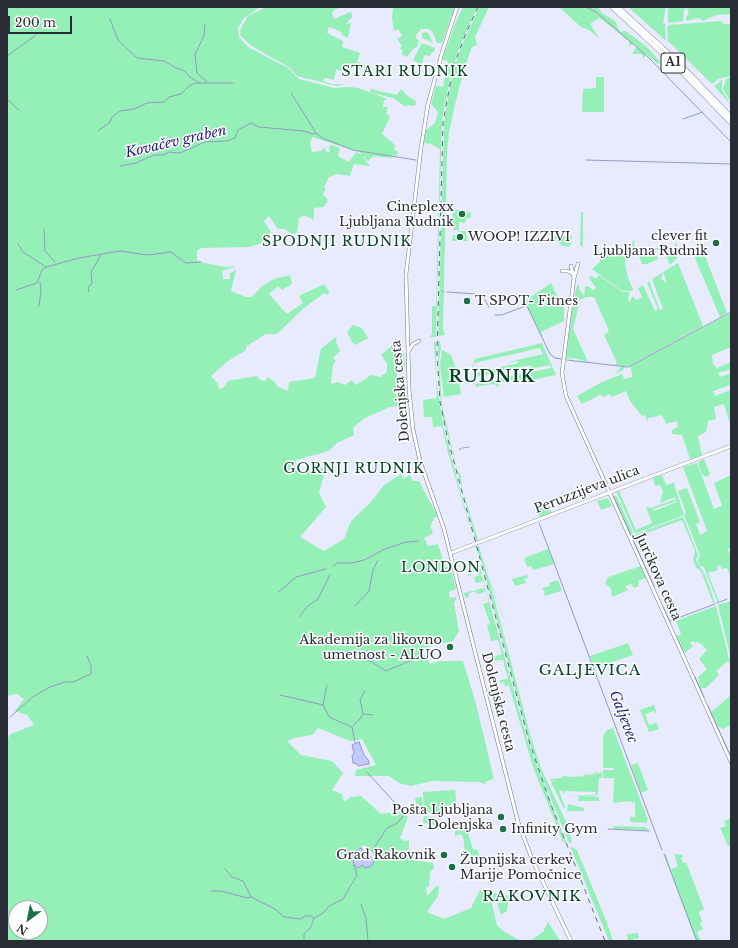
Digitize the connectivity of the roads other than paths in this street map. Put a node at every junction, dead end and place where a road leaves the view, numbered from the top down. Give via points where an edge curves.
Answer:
1 (459, 7) edge
2 (612, 7) edge
3 (618, 7) edge
4 (731, 117) edge
5 (731, 123) edge
6 (576, 265) dead end
7 (571, 266) dead end
8 (562, 271) dead end
9 (574, 275) junction
10 (419, 340) dead end
11 (408, 353) junction
12 (731, 446) edge
13 (609, 493) junction
14 (451, 553) junction
15 (731, 762) edge
16 (572, 941) edge

1 - 11 main road, Dolenjska cesta via 436,71 421,148 406,274
2 - 5 highway, A1 via 676,66
3 - 4 highway, A1 via 679,63
6 - 9 main road, Jurčkova cesta
7 - 9 main road, Jurčkova cesta
8 - 9 main road via 569,271
9 - 13 main road, Jurčkova cesta via 563,370 568,400
10 - 11 main road
11 - 14 main road, Dolenjska cesta via 409,394 417,450
12 - 13 main road, Peruzzijeva ulica
13 - 14 main road, Peruzzijeva ulica
13 - 15 main road, Jurčkova cesta
14 - 16 main road, Dolenjska cesta via 518,822 532,859

